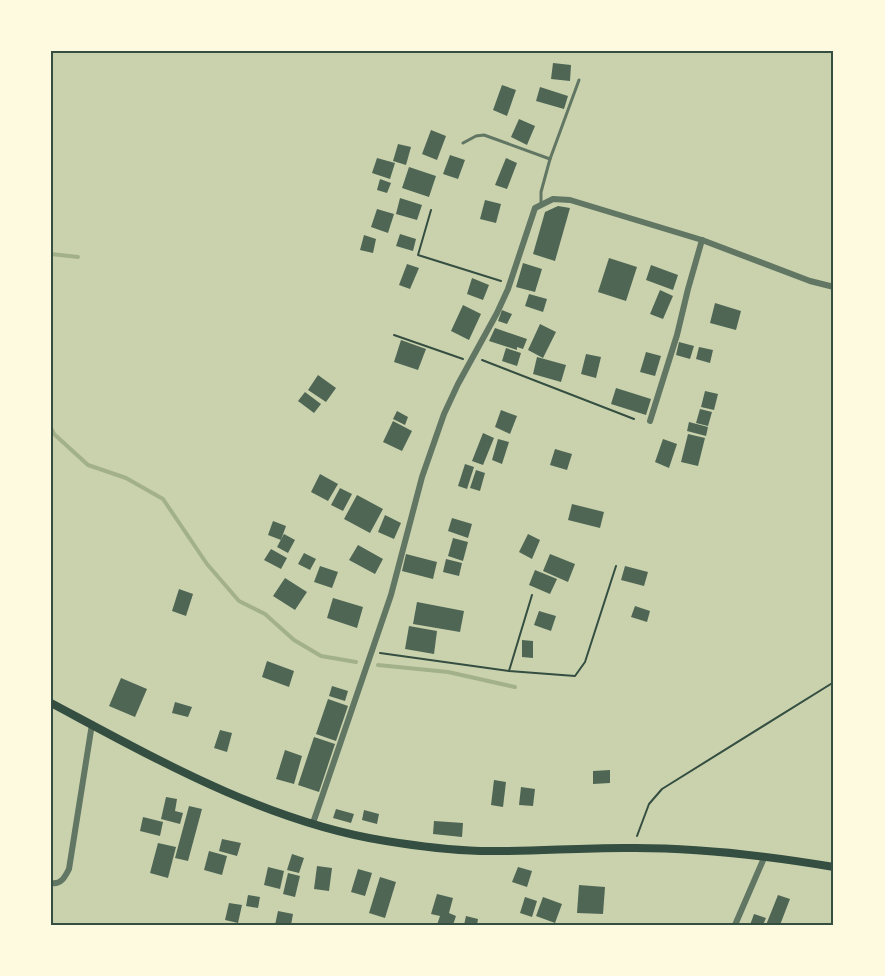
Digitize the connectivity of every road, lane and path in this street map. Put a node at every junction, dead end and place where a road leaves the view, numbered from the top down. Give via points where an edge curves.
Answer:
1 (579, 80) dead end
2 (463, 143) dead end
3 (550, 159) junction
4 (541, 205) junction
5 (431, 210) dead end
6 (702, 240) junction
7 (510, 284) junction
8 (834, 287) edge
9 (394, 335) dead end
10 (472, 359) junction
11 (633, 419) dead end
12 (650, 421) dead end
13 (616, 566) dead end
14 (531, 595) dead end
15 (371, 652) junction
16 (509, 671) junction
17 (834, 682) edge
18 (51, 703) edge
19 (92, 724) junction
20 (313, 823) junction
21 (634, 848) junction
22 (764, 858) junction
23 (834, 867) edge
24 (51, 883) edge
25 (735, 925) edge

1 - 3 lane
2 - 3 lane via 484,135
3 - 4 lane
4 - 6 street via 562,199
4 - 7 street via 535,208
5 - 7 path via 418,255
6 - 8 street
6 - 12 street
7 - 10 street
9 - 10 path
10 - 11 path
10 - 15 street via 444,414 422,477 391,595
13 - 16 path via 585,662 575,676
14 - 16 path
15 - 16 path
15 - 20 street
17 - 21 path via 663,789 649,804
18 - 19 main road
19 - 20 main road via 238,797
19 - 24 street via 69,869 64,879
20 - 21 main road via 382,840 480,851
21 - 22 main road
22 - 23 main road
22 - 25 street

